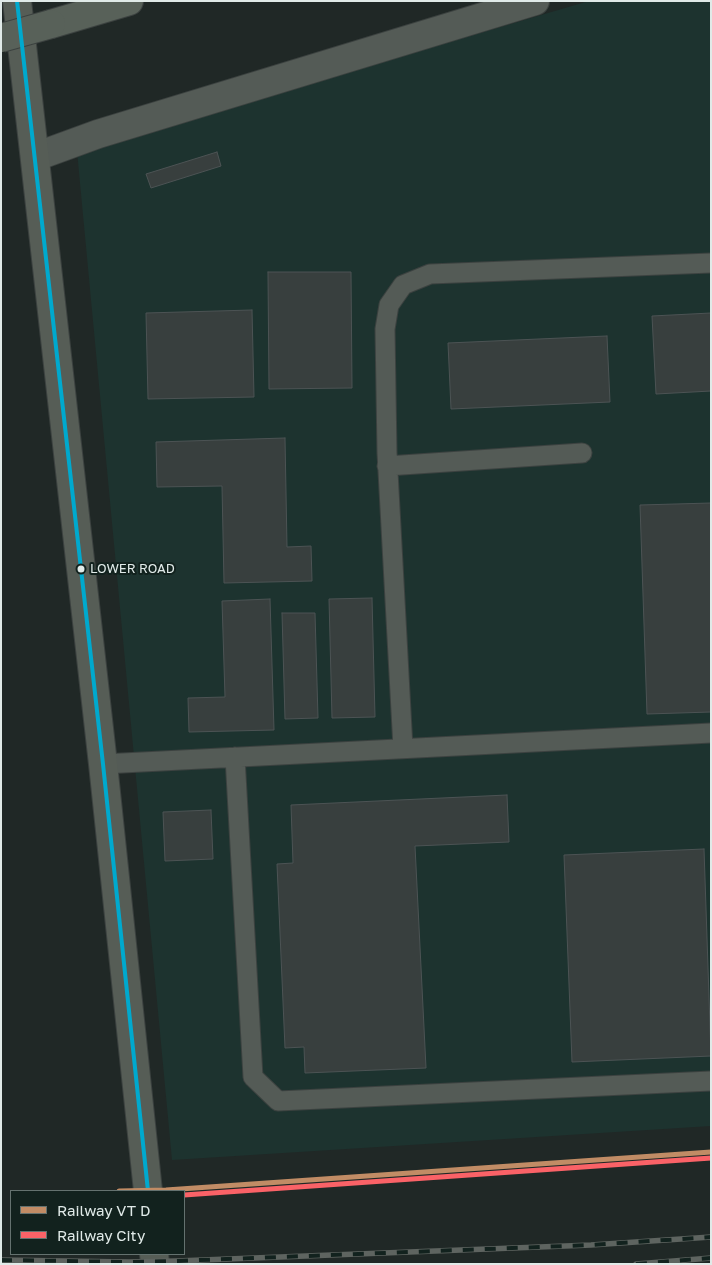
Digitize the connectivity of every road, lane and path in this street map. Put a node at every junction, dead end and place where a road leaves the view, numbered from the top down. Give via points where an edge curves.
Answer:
1 (17, 1) edge
2 (129, 1) edge
3 (535, 1) edge
4 (1, 38) edge
5 (35, 156) junction
6 (711, 263) edge
7 (582, 453) dead end
8 (387, 466) junction
9 (711, 733) edge
10 (404, 748) junction
11 (235, 757) junction
12 (103, 764) junction
13 (711, 1081) edge
14 (148, 1190) edge

1 - 5 street
2 - 4 highway, bridge
3 - 5 street
5 - 12 street
6 - 8 lane via 430,274 403,285 389,305 385,329
7 - 8 lane
8 - 10 lane
9 - 10 lane
10 - 11 lane
11 - 12 lane
11 - 13 lane via 253,1077 278,1101
12 - 14 street

